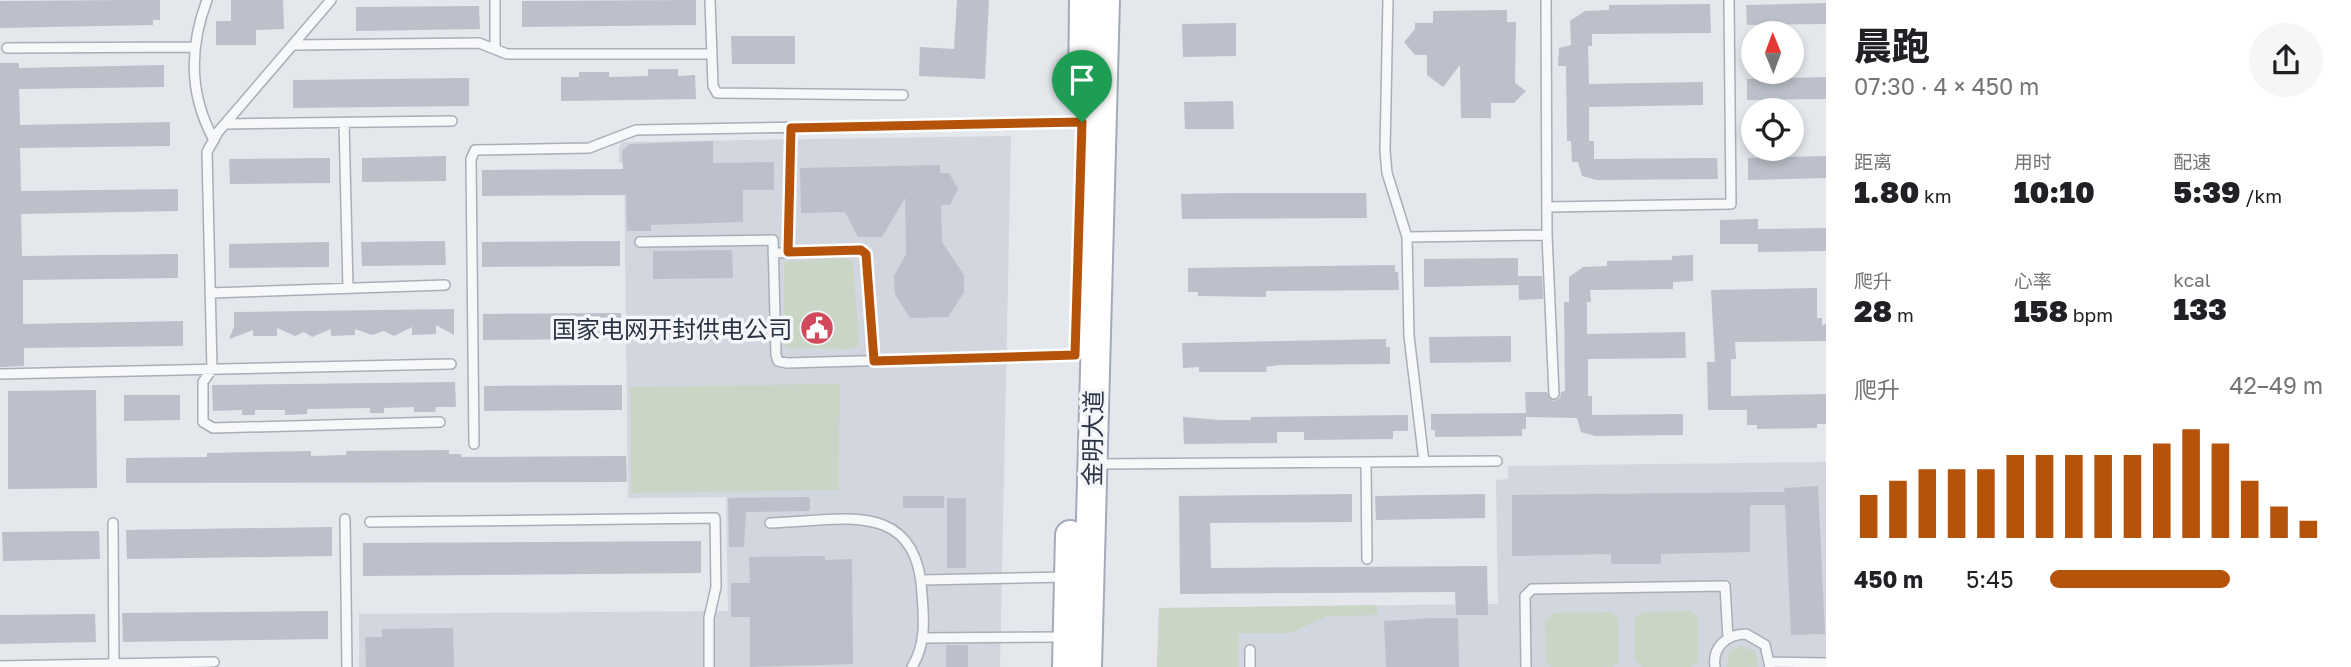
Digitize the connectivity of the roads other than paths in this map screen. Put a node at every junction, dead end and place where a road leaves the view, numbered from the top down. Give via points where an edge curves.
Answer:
1 (207, 0) edge
2 (331, 0) edge
3 (495, 0) edge
4 (710, 0) edge
5 (1084, 0) edge
6 (1105, 0) edge
7 (1388, 0) edge
8 (1546, 0) edge
9 (1729, 0) edge
10 (293, 45) junction
11 (194, 47) junction
12 (7, 48) dead end
13 (495, 49) junction
14 (711, 54) junction
15 (903, 95) dead end
16 (452, 121) dead end
17 (1082, 122) junction
18 (344, 123) junction
19 (225, 124) junction
20 (791, 128) junction
21 (214, 140) junction
22 (1547, 207) junction
23 (1547, 235) junction
24 (1407, 237) junction
25 (640, 242) dead end
26 (788, 252) junction
27 (773, 253) junction
28 (445, 285) dead end
29 (348, 288) junction
30 (210, 293) junction
31 (1075, 355) junction
32 (874, 361) junction
33 (451, 364) dead end
34 (212, 369) junction
35 (0, 373) edge
36 (1554, 394) dead end
37 (440, 422) dead end
38 (474, 444) dead end
39 (1497, 461) dead end
40 (1366, 462) junction
41 (1424, 462) junction
42 (1091, 464) junction
43 (345, 519) dead end
44 (370, 522) dead end
45 (113, 523) dead end
46 (770, 523) dead end
47 (1367, 559) dead end
48 (1069, 576) junction
49 (922, 580) junction
50 (1068, 637) junction
51 (924, 638) junction
52 (1728, 638) junction
53 (1250, 650) dead end
54 (214, 662) dead end
55 (1826, 663) edge
56 (1770, 664) edge
57 (114, 665) edge
58 (0, 666) edge
59 (347, 667) edge
60 (709, 667) edge
61 (912, 667) edge
62 (1067, 667) edge
63 (1087, 667) edge
64 (1250, 667) edge
65 (1525, 667) edge
66 (1715, 667) edge

1 - 11 lane
2 - 10 lane
3 - 13 lane
4 - 14 lane
5 - 17 main road, 金明大道
6 - 42 main road, 金明大道
7 - 24 lane via 1385,151 1387,173
8 - 22 lane
9 - 22 lane via 1731,204
10 - 13 lane via 480,43
10 - 19 lane
11 - 12 lane
11 - 21 lane via 195,91
13 - 14 lane via 508,54
14 - 15 lane via 713,86 726,95
16 - 18 lane
17 - 20 lane
17 - 31 main road, 金明大道
18 - 19 lane
18 - 29 lane
19 - 21 lane
20 - 26 lane
20 - 38 lane via 636,130 589,148 475,150 471,159
21 - 30 lane via 207,152
22 - 23 lane
23 - 24 lane
23 - 36 lane
24 - 41 lane via 1409,336
25 - 27 lane via 773,240
26 - 27 lane
26 - 32 lane via 861,250 866,254
27 - 32 lane via 778,361
28 - 29 lane
29 - 30 lane
30 - 34 lane
31 - 32 lane
31 - 48 main road, 金明大道
33 - 34 lane
34 - 35 lane
34 - 37 lane via 203,382 203,422 213,428
39 - 41 lane
40 - 41 lane
40 - 42 lane
40 - 47 lane
42 - 63 main road, 金明大道
43 - 59 lane
44 - 60 lane via 715,518 716,587 709,618
45 - 57 lane
46 - 49 lane via 876,520 894,527 906,539 915,552
48 - 49 lane
48 - 50 main road, 金明大道
49 - 51 lane
50 - 51 lane
50 - 62 main road, 金明大道
51 - 61 lane
52 - 56 lane via 1753,636 1765,645
52 - 65 lane via 1725,586 1532,589 1525,596
52 - 66 lane via 1716,653
53 - 64 lane
54 - 57 lane
55 - 56 lane
57 - 58 lane

